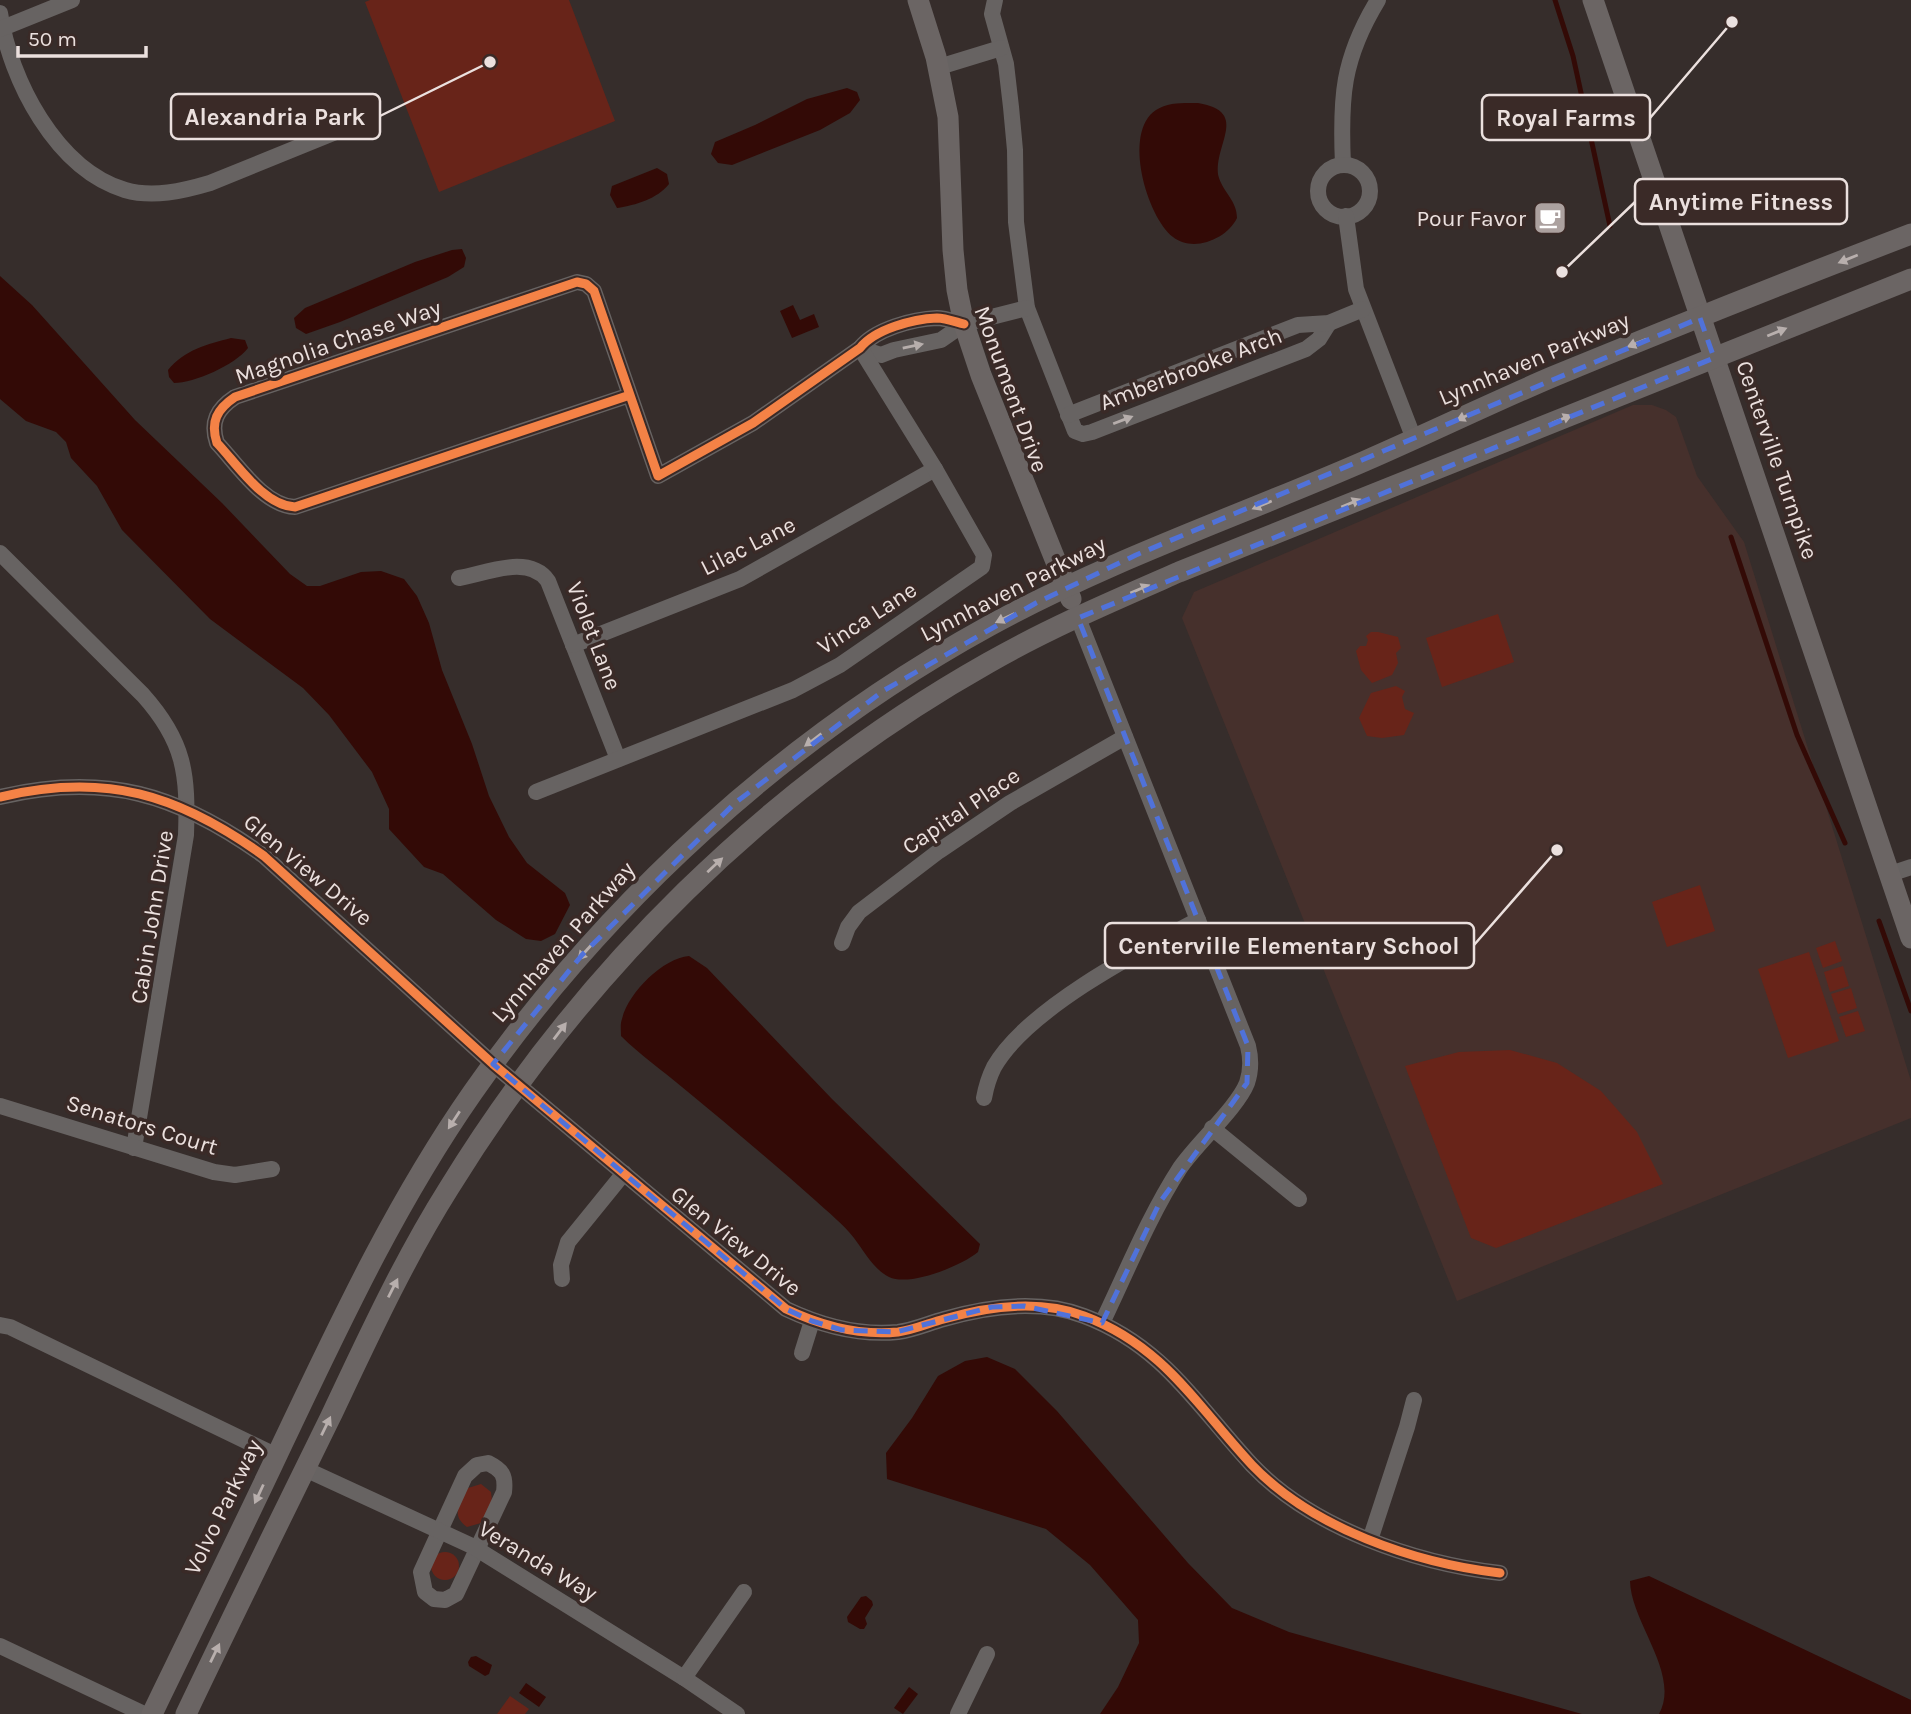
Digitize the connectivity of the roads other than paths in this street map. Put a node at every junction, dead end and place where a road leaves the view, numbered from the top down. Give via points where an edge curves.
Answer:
1 (72, 0) edge
2 (918, 0) edge
3 (996, 0) edge
4 (1378, 0) edge
5 (1593, 0) edge
6 (1, 23) edge
7 (1001, 48) junction
8 (939, 67) junction
9 (370, 118) dead end
10 (1343, 165) junction
11 (1346, 216) junction
12 (1911, 234) edge
13 (1911, 279) edge
14 (1027, 308) junction
15 (1363, 309) junction
16 (1700, 318) junction
17 (1329, 323) junction
18 (964, 324) junction
19 (860, 348) junction
20 (1713, 358) junction
21 (630, 395) junction
22 (1068, 415) junction
23 (1414, 439) junction
24 (935, 469) junction
25 (2, 559) edge
26 (459, 578) dead end
27 (1066, 588) junction
28 (1078, 618) junction
29 (573, 645) junction
30 (1125, 737) junction
31 (618, 759) junction
32 (536, 792) dead end
33 (0, 797) edge
34 (187, 809) junction
35 (1911, 867) edge
36 (1889, 874) junction
37 (1198, 920) junction
38 (1911, 938) edge
39 (842, 943) dead end
40 (493, 1064) junction
41 (519, 1086) junction
42 (984, 1098) dead end
43 (0, 1106) edge
44 (1212, 1128) junction
45 (134, 1148) junction
46 (272, 1169) dead end
47 (624, 1173) junction
48 (1300, 1199) dead end
49 (562, 1279) dead end
50 (812, 1321) junction
51 (340, 1322) joint
52 (1102, 1323) junction
53 (0, 1325) edge
54 (802, 1353) dead end
55 (1414, 1401) dead end
56 (277, 1456) junction
57 (305, 1469) junction
58 (439, 1531) junction
59 (1370, 1540) junction
60 (478, 1550) junction
61 (1500, 1573) dead end
62 (744, 1592) dead end
63 (0, 1646) edge
64 (988, 1654) dead end
65 (684, 1678) junction
66 (145, 1714) edge
67 (152, 1714) edge
68 (186, 1714) edge
69 (737, 1714) edge
70 (958, 1714) edge

1 - 6 street
2 - 8 main road, Monument Drive
3 - 7 street via 992,14
4 - 10 street via 1346,73
5 - 16 main road, Centerville Turnpike
6 - 9 street via 20,82 47,127 84,169 127,190 160,194 210,183
7 - 8 street
7 - 14 street via 1011,107 1016,222
8 - 18 main road, Monument Drive via 948,117 953,250
10 - 11 street via 1356,167 1370,186 1368,202
10 - 11 street via 1326,173 1318,195 1326,210
11 - 15 street
12 -> 16 main road, Lynnhaven Parkway
20 -> 13 main road
14 - 18 street
14 - 22 street
15 - 17 street, Amberbrooke Arch
15 - 23 street
16 - 20 main road, Centerville Turnpike
16 -> 23 main road, Lynnhaven Parkway
17 - 22 street, Amberbrooke Arch via 1298,325
22 -> 17 street, Amberbrooke Arch via 1075,431 1092,432 1306,349
19 -> 18 street via 881,355 941,340
18 - 19 street, Magnolia Chase Way via 937,318 888,328
18 - 27 main road, Monument Drive
19 - 21 street, Magnolia Chase Way via 753,424 658,476
19 - 24 street, Vinca Lane
28 -> 20 main road via 1179,572
20 - 36 main road, Centerville Turnpike
21 - 21 street, Magnolia Chase Way via 594,290 577,282 234,397 219,410 214,434 268,499 295,507
23 -> 27 main road, Lynnhaven Parkway
24 - 29 street, Lilac Lane via 740,579
24 - 31 street, Vinca Lane via 984,555 982,567 840,665 793,690
25 - 34 street, Cabin John Drive via 160,713 182,758
26 - 29 street, Violet Lane via 523,565 534,568 548,581
27 - 28 main road, Monument Drive
27 -> 40 main road, Lynnhaven Parkway via 994,623 909,674 759,783 638,894
28 - 30 street, Monument Drive
41 -> 28 main road via 645,933 782,806 932,697 1012,649
29 - 31 street, Violet Lane
30 - 37 street, Monument Drive
30 - 39 street, Capital Place via 1021,796 939,851 859,912
31 - 32 street, Vinca Lane
33 - 34 street, Glen View Drive via 52,787 99,787 153,796
34 - 40 street, Glen View Drive via 264,856
34 - 45 street, Cabin John Drive
35 - 36 street
36 - 38 main road, Centerville Turnpike
37 - 42 street via 1125,960 1034,1022 995,1065
37 - 44 street, Monument Drive via 1250,1052 1247,1083 1240,1097
40 - 41 street, Glen View Drive
40 -> 51 main road, Lynnhaven Parkway via 419,1173
41 - 47 street, Glen View Drive
57 -> 41 main road via 415,1246 447,1190
43 - 45 street, Senators Court
44 - 48 street
44 - 52 street, Monument Drive via 1160,1202
45 - 46 street, Senators Court via 214,1172 245,1174
47 - 49 street via 568,1242
47 - 50 street, Glen View Drive via 786,1309
50 - 52 street, Glen View Drive via 842,1330 896,1332 992,1307 1024,1306 1056,1309
50 - 54 street
51 - 56 main road, Volvo Parkway
52 - 59 street, Glen View Drive via 1149,1352 1176,1376 1277,1488 1303,1508
53 - 56 street
55 - 59 street
56 -> 67 main road, Volvo Parkway
57 - 58 street, Veranda Way
68 -> 57 main road
58 - 60 street, Veranda Way
58 - 60 street via 421,1572 422,1586 434,1599 456,1594
58 - 60 street via 465,1476 477,1465 488,1463 501,1469 504,1492
59 - 61 street, Glen View Drive via 1418,1556
60 - 65 street, Veranda Way
62 - 65 street
63 - 66 street
64 - 70 street
65 - 69 street, Veranda Way

